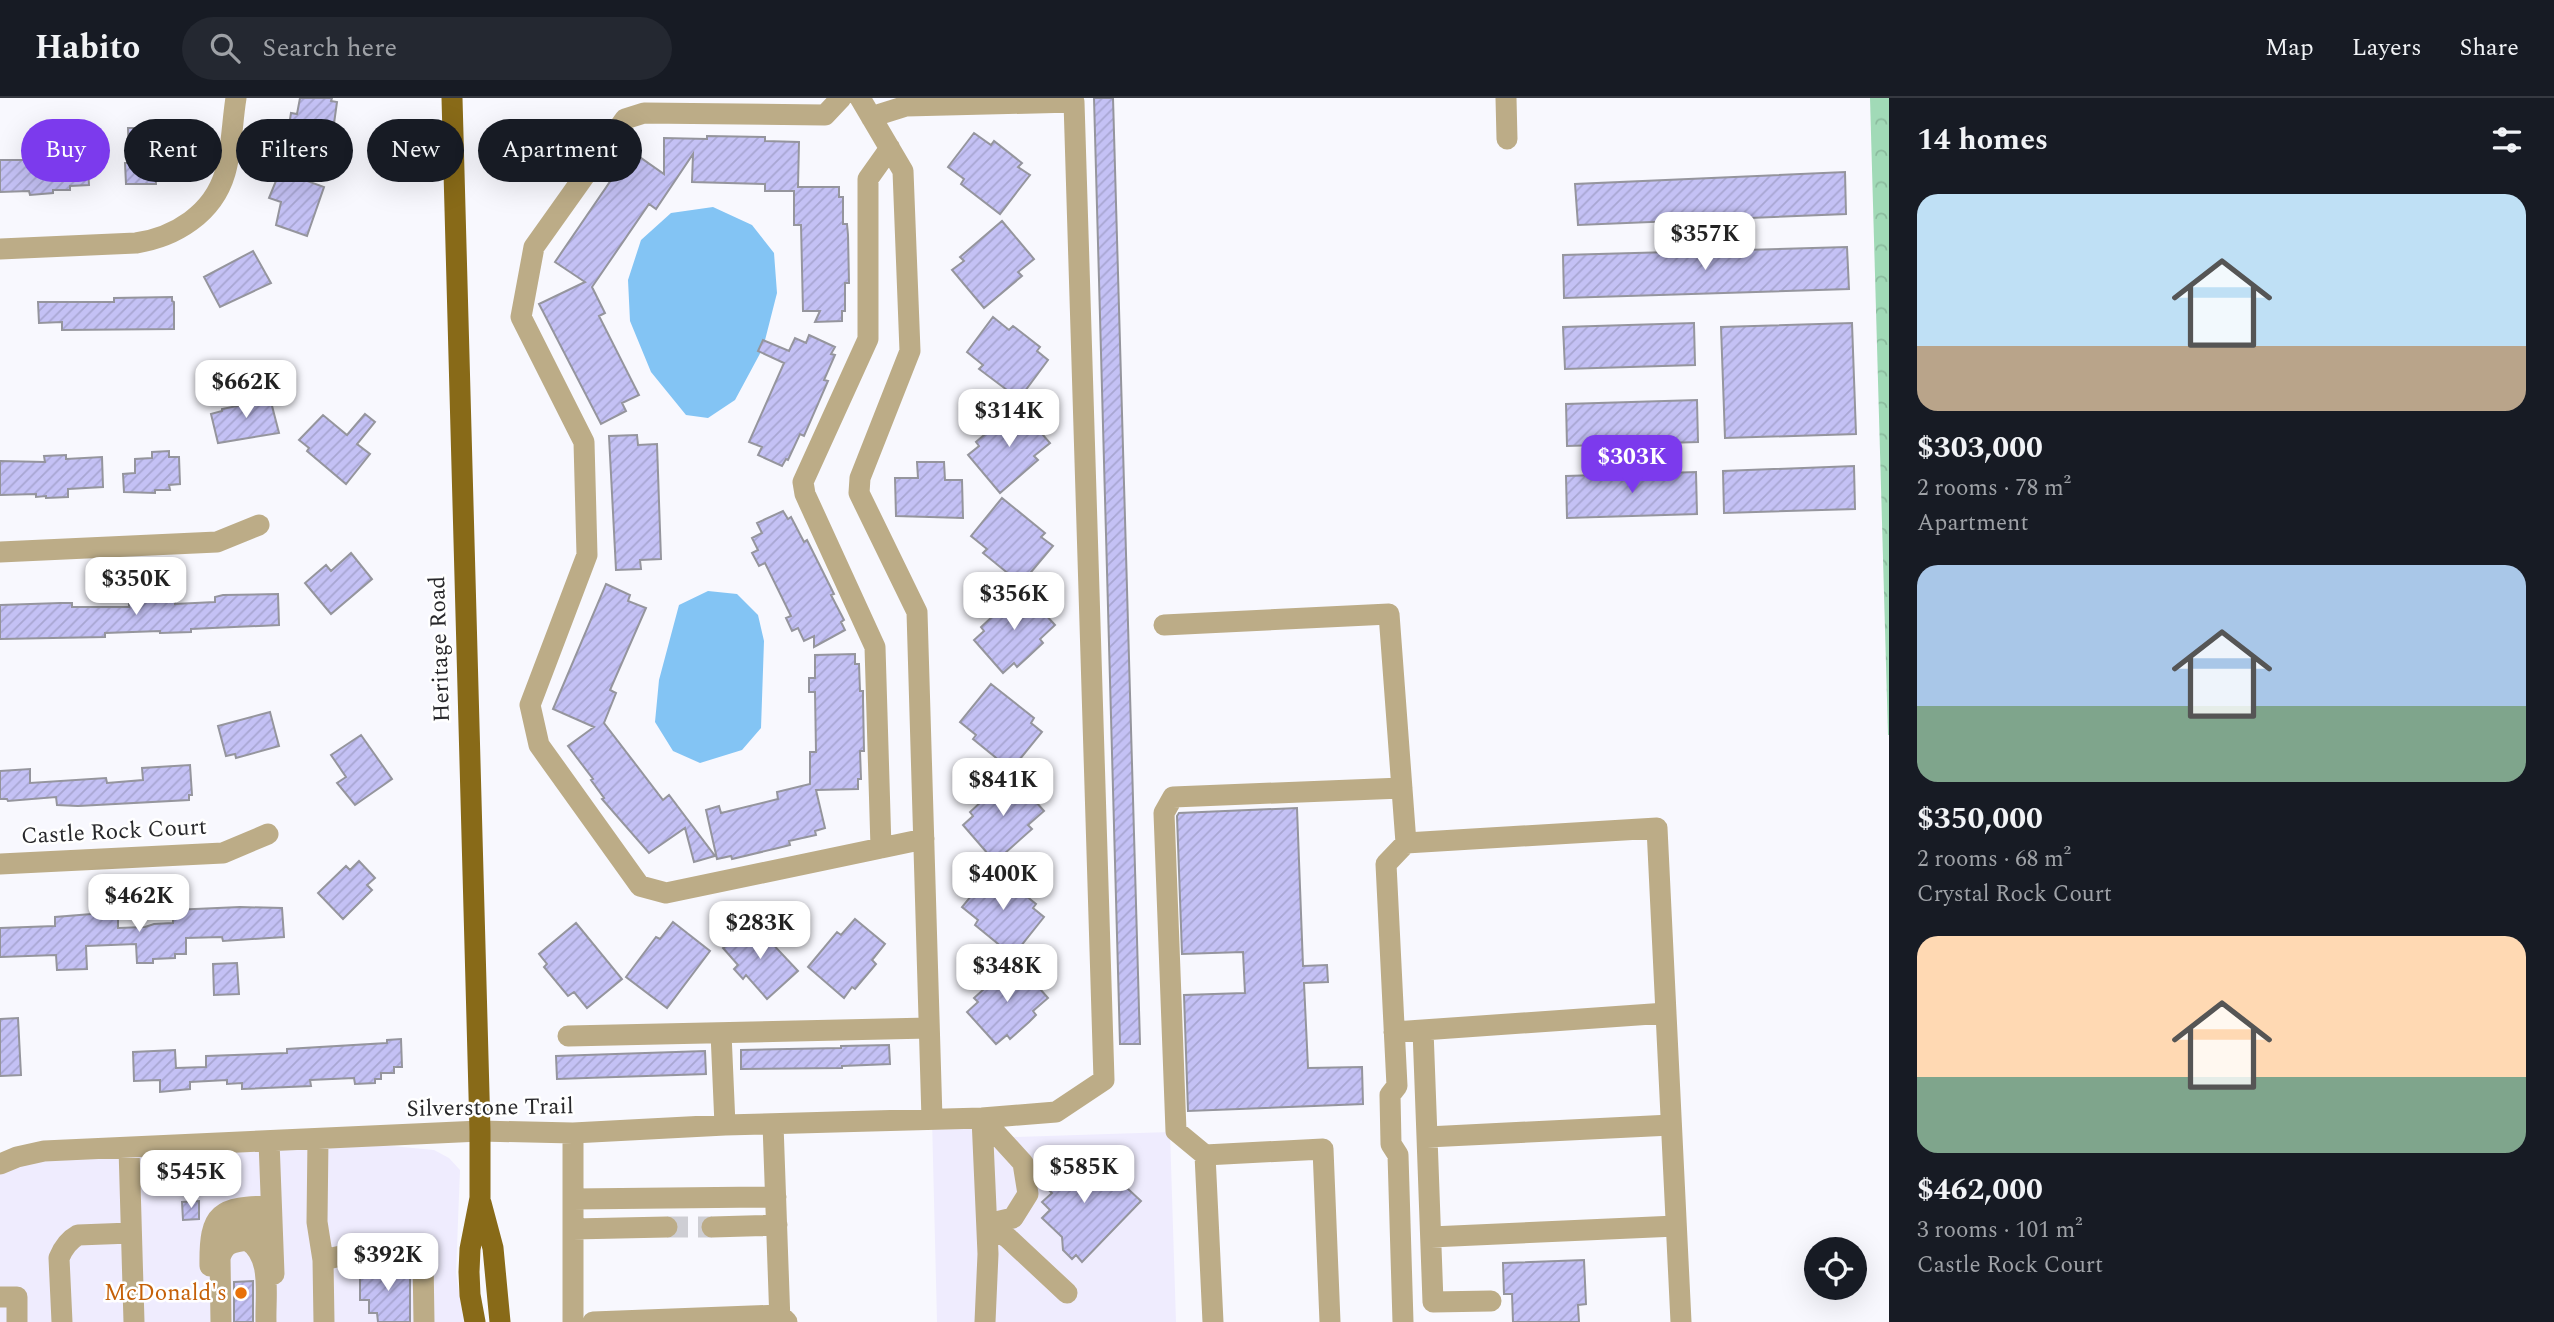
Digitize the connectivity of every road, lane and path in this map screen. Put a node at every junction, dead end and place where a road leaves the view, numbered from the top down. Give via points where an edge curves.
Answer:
1 (236, 98) edge
2 (452, 98) edge
3 (841, 98) edge
4 (860, 98) edge
5 (1506, 98) edge
6 (872, 117) junction
7 (1507, 139) dead end
8 (890, 148) junction
9 (0, 249) edge
10 (259, 525) dead end
11 (0, 552) edge
12 (1164, 625) dead end
13 (1402, 788) junction
14 (268, 834) dead end
15 (924, 839) junction
16 (1406, 842) junction
17 (881, 848) junction
18 (0, 864) edge
19 (1666, 1013) junction
20 (929, 1028) junction
21 (1423, 1030) junction
22 (1394, 1032) junction
23 (721, 1033) junction
24 (568, 1037) dead end
25 (982, 1118) junction
26 (932, 1119) junction
27 (773, 1124) junction
28 (725, 1125) junction
29 (1671, 1125) junction
30 (480, 1131) junction
31 (573, 1133) junction
32 (1427, 1137) junction
33 (318, 1139) junction
34 (270, 1141) junction
35 (129, 1148) junction
36 (1205, 1155) junction
37 (0, 1164) edge
38 (776, 1197) junction
39 (480, 1198) junction
40 (573, 1199) junction
41 (271, 1206) junction
42 (987, 1224) junction
43 (776, 1225) junction
44 (1676, 1226) junction
45 (667, 1227) tunnel mouth
46 (712, 1227) tunnel mouth
47 (573, 1229) junction
48 (131, 1233) junction
49 (1431, 1237) junction
50 (323, 1260) junction
51 (1067, 1293) dead end
52 (0, 1297) edge
53 (1491, 1301) dead end
54 (718, 1319) edge
55 (686, 1320) edge
56 (782, 1320) edge
57 (630, 1321) edge
58 (653, 1321) edge
59 (18, 1322) edge
60 (61, 1322) edge
61 (134, 1322) edge
62 (212, 1322) edge
63 (221, 1322) edge
64 (266, 1322) edge
65 (276, 1322) edge
66 (324, 1322) edge
67 (424, 1322) edge
68 (475, 1322) edge
69 (500, 1322) edge
70 (573, 1322) edge
71 (593, 1322) edge
72 (603, 1322) edge
73 (803, 1322) edge
74 (985, 1322) edge
75 (1213, 1322) edge
76 (1330, 1322) edge
77 (1403, 1322) edge
78 (1681, 1322) edge

1 - 9 street via 225,173 210,202 184,226 136,243
2 - 30 main road, Heritage Road
3 - 17 street via 825,115 644,113 625,119 534,247 521,317 584,442 587,555 530,705 539,745 640,886 666,893
4 - 6 street
5 - 7 street
6 - 8 street
6 - 25 street, Silverstone Trail via 906,106 1074,102 1104,1080 1056,1112
8 - 15 street via 903,171 910,351 860,478 859,493 917,612
8 - 17 street via 868,178 868,339 803,482 875,647
10 - 11 street via 217,542
12 - 13 street via 1389,614
13 - 16 street
13 - 36 street via 1173,797 1164,813 1176,1131
14 - 18 street, Castle Rock Court via 223,853
15 - 17 street
15 - 20 street
16 - 19 street via 1657,828
16 - 22 street via 1386,864
19 - 21 street
19 - 29 street
20 - 23 street
20 - 26 street
21 - 22 street
21 - 32 street
22 - 77 street via 1396,1086 1404,1095 1406,1144 1398,1155
23 - 24 street
23 - 28 street
25 - 26 street, Silverstone Trail
25 - 42 street
25 - 42 street via 1023,1163 1028,1194 1013,1218
26 - 27 street, Silverstone Trail
27 - 28 street, Silverstone Trail
27 - 38 street
28 - 31 street, Silverstone Trail
29 - 32 street
29 - 44 street
30 - 31 street, Silverstone Trail
30 - 33 street, Silverstone Trail
30 - 39 main road, Heritage Road
31 - 40 street
32 - 49 street
33 - 34 street, Silverstone Trail
33 - 50 street via 317,1222
34 - 35 street, Silverstone Trail
34 - 41 street
35 - 37 street, Silverstone Trail via 44,1151
35 - 48 street
36 - 75 street
36 - 76 street via 1323,1149
38 - 40 street
38 - 43 street
39 - 68 main road, Heritage Road via 469,1272
39 - 69 main road, Heritage Road via 492,1248
40 - 47 street
41 - 62 street via 227,1210 214,1222
41 - 65 street
42 - 51 street
42 - 74 street
43 - 46 street
43 - 56 street
44 - 49 street
44 - 78 street
45 - 47 street
47 - 70 street
48 - 60 street via 78,1235 66,1245 59,1258
48 - 61 street
49 - 53 street via 1433,1303
50 - 66 street
50 - 67 street via 359,1252 412,1249 423,1259
52 - 59 street via 17,1297
54 - 55 street
54 - 56 street
55 - 58 street
56 - 73 street
57 - 58 street
57 - 72 street
63 - 64 street via 219,1242 226,1226 243,1219 264,1237
71 - 72 street

